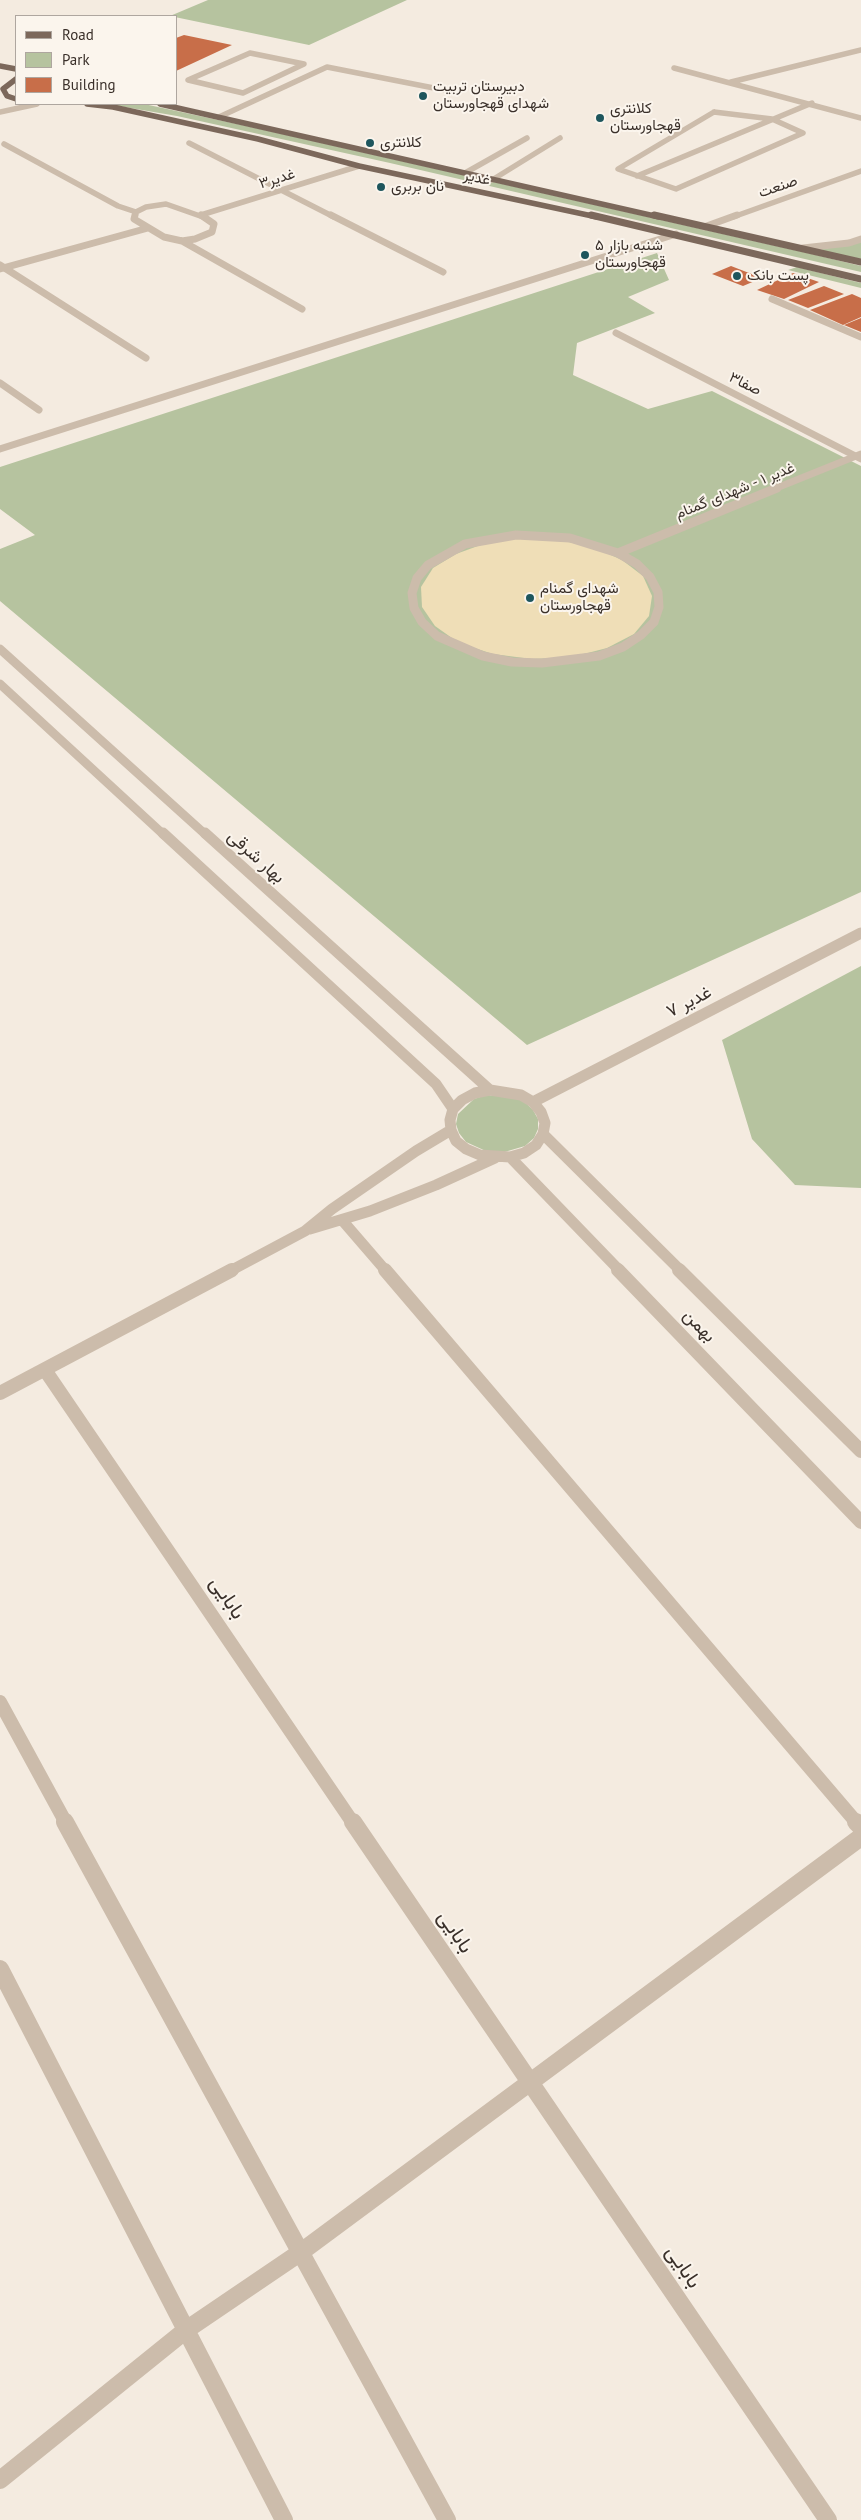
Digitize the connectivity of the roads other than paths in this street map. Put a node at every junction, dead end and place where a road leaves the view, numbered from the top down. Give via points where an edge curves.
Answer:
1 (861, 50) edge
2 (0, 66) edge
3 (674, 68) dead end
4 (15, 69) edge
5 (15, 81) edge
6 (729, 82) junction
7 (2, 88) edge
8 (449, 92) dead end
9 (243, 93) junction
10 (15, 99) edge
11 (812, 103) junction
12 (32, 105) edge
13 (100, 105) edge
14 (165, 105) edge
15 (245, 105) junction
16 (0, 112) edge
17 (219, 117) junction
18 (861, 118) edge
19 (772, 119) junction
20 (527, 138) dead end
21 (560, 138) dead end
22 (189, 143) dead end
23 (4, 144) dead end
24 (359, 166) junction
25 (861, 171) edge
26 (465, 173) junction
27 (637, 176) junction
28 (492, 180) junction
29 (282, 190) junction
30 (136, 212) junction
31 (201, 216) junction
32 (704, 227) junction
33 (148, 228) junction
34 (676, 234) junction
35 (861, 239) edge
36 (182, 241) junction
37 (803, 248) junction
38 (861, 262) edge
39 (2, 267) edge
40 (443, 272) dead end
41 (861, 279) edge
42 (772, 299) dead end
43 (302, 309) dead end
44 (616, 333) dead end
45 (861, 337) edge
46 (146, 358) dead end
47 (0, 383) edge
48 (39, 410) dead end
49 (0, 449) edge
50 (859, 456) edge
51 (618, 553) junction
52 (0, 649) edge
53 (0, 684) edge
54 (861, 933) edge
55 (490, 1090) junction
56 (533, 1102) junction
57 (454, 1109) junction
58 (451, 1130) junction
59 (543, 1134) junction
60 (510, 1157) junction
61 (495, 1158) junction
62 (342, 1220) junction
63 (305, 1231) junction
64 (45, 1370) junction
65 (0, 1393) edge
66 (861, 1450) edge
67 (861, 1522) edge
68 (0, 1702) edge
69 (861, 1826) edge
70 (861, 1837) edge
71 (0, 1969) edge
72 (530, 2082) junction
73 (301, 2252) junction
74 (186, 2330) junction
75 (0, 2480) edge
76 (284, 2520) edge
77 (448, 2520) edge
78 (828, 2520) edge

1 - 6 street
2 - 4 main road
3 - 6 street
5 - 7 main road
6 - 11 street
7 - 10 main road via 7,96
8 - 15 street via 327,67
9 - 9 street via 188,80 250,53 304,64
9 - 15 street
11 - 18 street
11 - 19 street
12 - 16 street
13 - 24 main road, غدیر via 248,137
14 - 17 main road, غدیر
15 - 17 street
17 - 26 main road, غدیر
19 - 27 street
19 - 27 street via 714,112 618,170
19 - 27 street via 803,132 676,189
20 - 26 street
21 - 28 street
22 - 29 street
23 - 30 street via 118,206
24 - 29 street, غدیر۳
24 - 34 main road, غدیر
25 - 32 street, صنعت
26 - 28 main road, غدیر
28 - 32 main road, غدیر
29 - 31 street, غدیر۳
29 - 40 street
30 - 31 street via 166,204
30 - 33 street via 134,219
31 - 36 street via 214,224 212,232
32 - 37 main road, غدیر
33 - 36 street via 164,237
33 - 39 street
34 - 41 main road, غدیر
34 - 49 street
35 - 37 street
36 - 43 street
37 - 38 main road, غدیر
39 - 46 street
42 - 45 street
44 - 50 street, صفا۳
47 - 48 street
50 - 51 street, غدیر ۱ - شهدای گمنام
51 - 51 street via 570,538 543,535 516,535 465,544 428,565 417,578 412,593 414,608 422,622 437,636 483,656 542,664 599,656 623,647 641,635 654,622 659,607 658,592 650,577 637,564
52 - 55 street, بهار شرقی
53 - 57 street via 436,1084
54 - 56 street, غدیر ۷
55 - 56 street via 513,1093
55 - 57 street via 475,1093
56 - 59 street via 545,1123
57 - 58 street
58 - 61 street via 456,1141 466,1149
58 - 63 street via 332,1209
59 - 60 street via 536,1145
59 - 66 street, بهمن
60 - 61 street
60 - 67 street, بهمن
61 - 62 street via 436,1186
62 - 63 street
62 - 69 street
63 - 64 street
64 - 65 street
64 - 72 street, بابایی
68 - 73 street
70 - 72 street
71 - 74 street
72 - 73 street
72 - 78 street, بابایی
73 - 74 street
73 - 77 street
74 - 75 street
74 - 76 street

